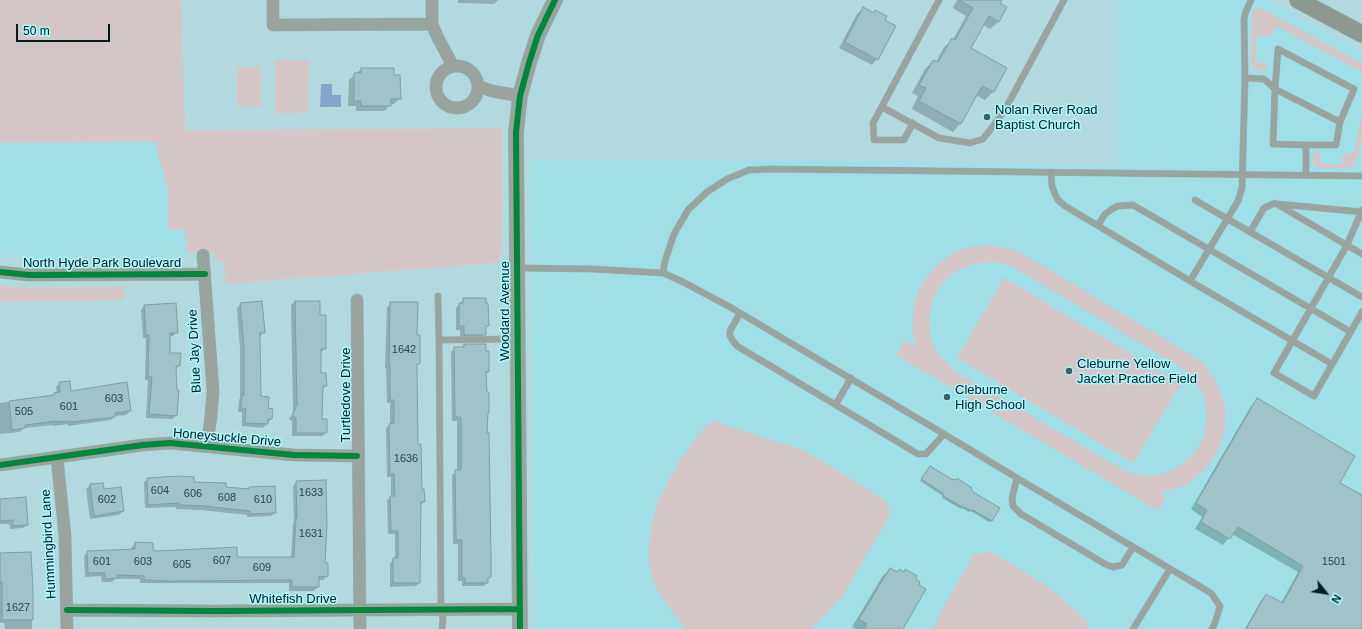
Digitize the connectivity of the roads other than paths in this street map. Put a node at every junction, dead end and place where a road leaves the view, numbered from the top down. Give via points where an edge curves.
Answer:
1 (273, 0) edge
2 (432, 0) edge
3 (555, 0) edge
4 (939, 0) edge
5 (1064, 0) edge
6 (1251, 0) edge
7 (1302, 1) edge
8 (432, 24) junction
9 (1362, 34) edge
10 (453, 66) junction
11 (1245, 78) junction
12 (478, 86) junction
13 (1275, 89) junction
14 (520, 96) junction
15 (882, 107) junction
16 (1340, 122) junction
17 (913, 123) junction
18 (1306, 145) junction
19 (1051, 172) junction
20 (1242, 174) junction
21 (1306, 175) junction
22 (1362, 176) edge
23 (1195, 200) dead end
24 (1275, 203) junction
25 (1362, 211) edge
26 (1227, 218) junction
27 (1098, 225) junction
28 (1250, 232) junction
29 (1347, 245) junction
30 (1209, 249) junction
31 (1362, 254) edge
32 (203, 255) dead end
33 (516, 268) junction
34 (0, 272) edge
35 (663, 273) junction
36 (204, 274) junction
37 (1328, 277) junction
38 (1190, 281) junction
39 (438, 296) dead end
40 (1362, 297) edge
41 (357, 300) dead end
42 (1310, 309) junction
43 (1362, 312) edge
44 (740, 313) junction
45 (1351, 332) junction
46 (516, 339) junction
47 (439, 340) junction
48 (1292, 341) junction
49 (1332, 364) junction
50 (851, 378) junction
51 (836, 404) junction
52 (944, 434) junction
53 (207, 446) junction
54 (357, 456) junction
55 (57, 458) junction
56 (0, 465) edge
57 (1017, 478) junction
58 (1134, 547) junction
59 (1170, 569) junction
60 (441, 609) junction
61 (520, 609) junction
62 (67, 610) junction
63 (360, 610) junction
64 (67, 629) edge
65 (360, 629) edge
66 (442, 629) edge
67 (520, 629) edge
68 (1133, 629) edge
69 (1212, 629) edge

1 - 8 street via 273,25
2 - 8 street
3 - 14 street, Woodard Avenue via 538,35
4 - 15 lane
5 - 17 lane via 998,121 982,139 970,143 939,138
6 - 11 lane via 1244,19
7 - 9 main road
8 - 10 street
10 - 12 street via 470,70
10 - 12 street via 440,74 437,82 439,97 444,103 459,108 466,105 473,101
11 - 13 lane via 1264,79
11 - 20 lane
12 - 14 street
13 - 16 lane
13 - 16 lane via 1278,49 1354,89
13 - 18 lane via 1273,144
14 - 33 street, Woodard Avenue via 516,132
15 - 17 lane
15 - 17 lane via 873,123 874,140 904,140
16 - 18 lane via 1336,145
18 - 21 lane
19 - 20 lane
19 - 27 lane via 1052,186 1058,200
19 - 35 lane via 749,170 722,182 688,210 674,234
20 - 21 lane
20 - 26 lane via 1242,188 1238,201
21 - 22 lane
23 - 26 lane
24 - 25 lane
24 - 28 lane via 1264,208
24 - 29 lane
25 - 29 lane
26 - 28 lane
26 - 30 lane
27 - 30 lane via 1112,209 1133,205
27 - 38 lane
28 - 37 lane
29 - 31 lane
29 - 37 lane
30 - 38 lane
30 - 42 lane
32 - 36 street, Blue Jay Drive
33 - 35 lane
33 - 46 street, Woodard Avenue
34 - 36 street, North Hyde Park Boulevard via 29,275
35 - 44 lane via 689,284
36 - 53 street, Blue Jay Drive via 213,391
37 - 40 lane
37 - 42 lane
38 - 48 lane
39 - 47 lane
41 - 54 street, Turtledove Drive
42 - 45 lane
42 - 48 lane
43 - 45 lane
44 - 50 lane
44 - 51 lane via 730,331 733,342
45 - 49 lane
46 - 47 lane
46 - 61 street, Woodard Avenue
47 - 60 lane
48 - 49 lane
48 - 49 lane via 1274,373 1314,396
50 - 51 lane
50 - 52 lane
51 - 52 lane via 918,454 926,454
52 - 57 lane
53 - 54 street, Honeysuckle Drive via 294,455
53 - 55 street, Honeysuckle Drive via 170,443 143,445
54 - 63 street, Turtledove Drive
55 - 56 street, Honeysuckle Drive
55 - 62 street, Hummingbird Lane via 66,536
57 - 58 lane
57 - 58 lane via 1012,498 1013,506 1028,518 1113,567 1122,565
58 - 59 lane
59 - 68 lane
59 - 69 lane via 1211,593 1220,606
60 - 61 street, Whitefish Drive
60 - 63 street, Whitefish Drive
60 - 66 lane
61 - 67 street, Woodard Avenue
62 - 63 street, Whitefish Drive
62 - 64 street, Hummingbird Lane
63 - 65 street, Turtledove Drive

